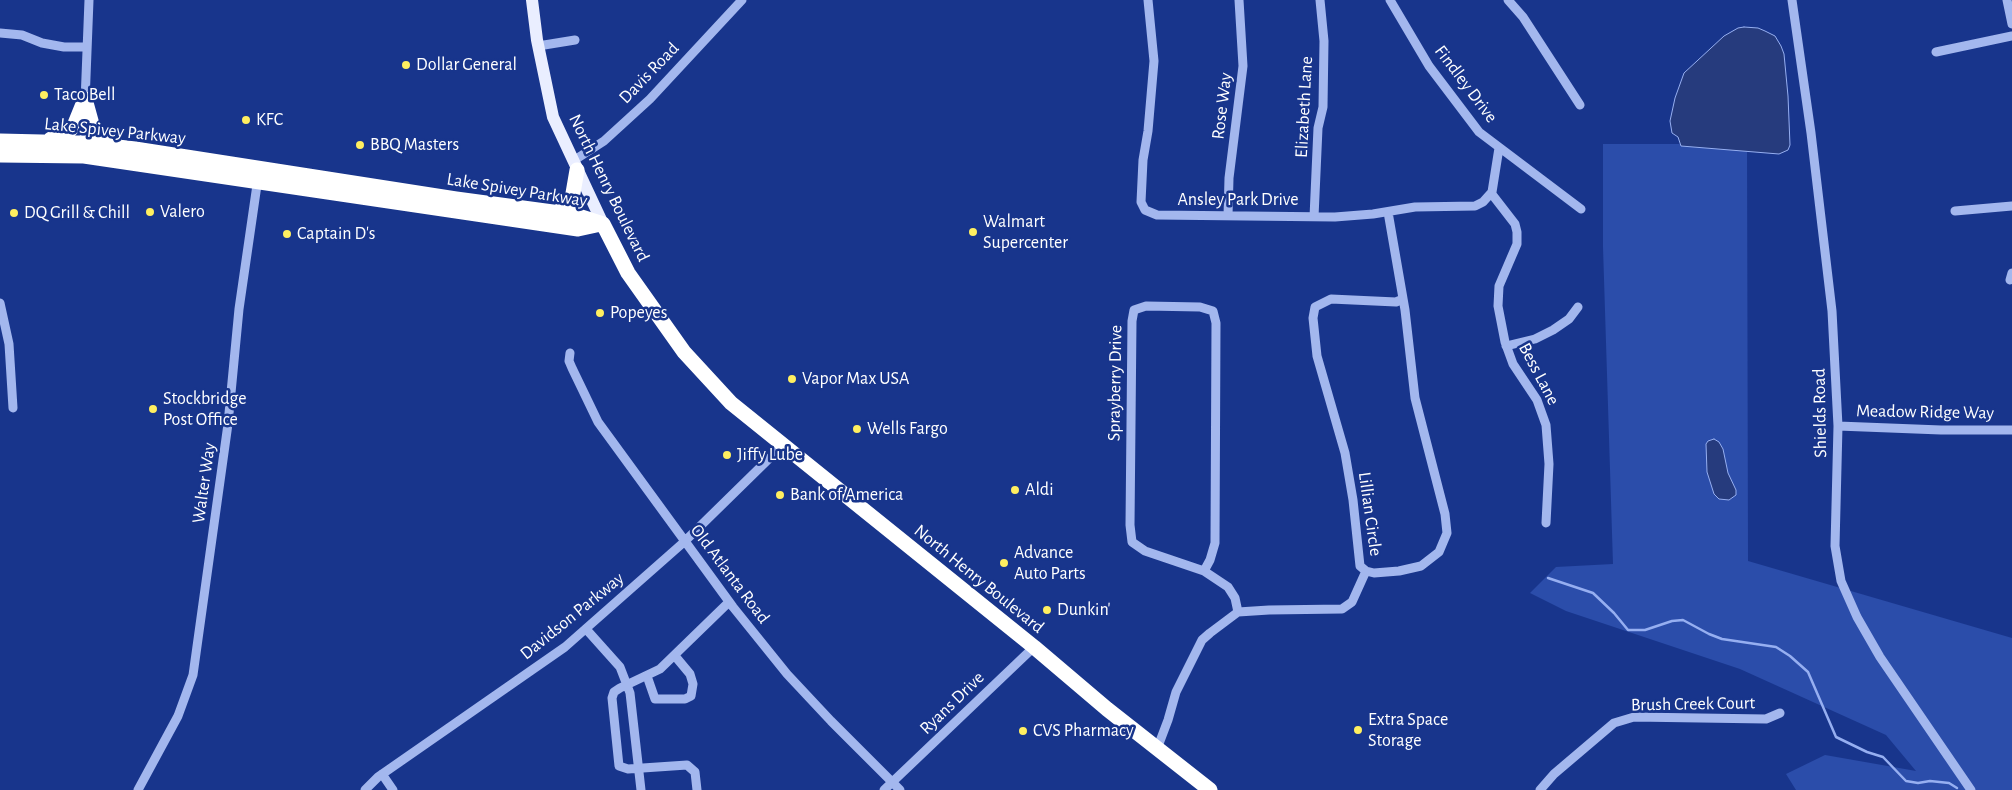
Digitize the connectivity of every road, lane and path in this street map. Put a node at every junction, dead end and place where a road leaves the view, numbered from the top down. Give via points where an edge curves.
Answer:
1 (89, 0) edge
2 (532, 0) edge
3 (742, 0) edge
4 (1148, 0) edge
5 (1238, 0) edge
6 (1320, 0) edge
7 (1390, 0) edge
8 (1508, 0) edge
9 (1792, 0) edge
10 (2007, 0) edge
11 (2012, 24) edge
12 (0, 33) edge
13 (2012, 36) edge
14 (575, 40) dead end
15 (538, 46) junction
16 (87, 48) junction
17 (1936, 52) dead end
18 (86, 99) junction
19 (1580, 105) dead end
20 (0, 141) edge
21 (42, 141) junction
22 (1499, 148) junction
23 (84, 149) junction
24 (149, 152) junction
25 (0, 155) edge
26 (575, 165) junction
27 (259, 175) junction
28 (1492, 193) junction
29 (2012, 206) edge
30 (1581, 209) dead end
31 (1955, 211) dead end
32 (556, 212) junction
33 (1388, 212) junction
34 (1228, 216) junction
35 (1314, 217) junction
36 (603, 224) junction
37 (1403, 300) junction
38 (0, 303) edge
39 (1578, 307) dead end
40 (1506, 346) junction
41 (570, 353) dead end
42 (13, 408) dead end
43 (1838, 426) junction
44 (2012, 430) edge
45 (783, 445) junction
46 (1546, 522) dead end
47 (684, 542) junction
48 (1204, 571) junction
49 (1366, 571) junction
50 (729, 602) junction
51 (1238, 612) junction
52 (586, 629) junction
53 (1034, 647) junction
54 (674, 656) junction
55 (647, 676) junction
56 (627, 685) junction
57 (1780, 713) dead end
58 (1157, 749) junction
59 (639, 768) junction
60 (382, 774) junction
61 (892, 782) junction
62 (138, 790) edge
63 (365, 790) edge
64 (393, 790) edge
65 (641, 790) edge
66 (697, 790) edge
67 (884, 790) edge
68 (900, 790) edge
69 (1210, 790) edge
70 (1540, 790) edge
71 (1972, 790) edge

1 - 16 street
2 - 15 main road, North Henry Boulevard
3 - 26 street, Davis Road via 650,98
4 - 34 street, Ansley Park Drive via 1154,61 1143,160 1142,202 1145,210 1157,216
5 - 34 street, Rose Way via 1243,66
6 - 35 street, Elizabeth Lane via 1324,41 1323,108 1318,128
7 - 22 street, Findley Drive via 1429,66 1458,106 1479,132
8 - 19 street via 1523,17
9 - 43 street, Shields Road via 1832,311
10 - 11 street
12 - 16 street via 22,35 64,47
13 - 17 street
14 - 15 street
15 - 26 main road, North Henry Boulevard via 553,118
16 - 18 street
18 - 21 highway via 68,132
18 - 23 street
18 - 24 highway via 93,128 101,138
20 - 21 highway, Lake Spivey Parkway
21 - 23 highway, Lake Spivey Parkway
22 - 28 street
22 - 30 street, Findley Drive
23 - 24 highway, Lake Spivey Parkway
23 - 25 highway, Lake Spivey Parkway
23 - 27 highway, Lake Spivey Parkway
24 - 27 highway, Lake Spivey Parkway
26 - 32 highway via 572,199 569,205
26 - 36 main road, North Henry Boulevard
27 - 32 highway, Lake Spivey Parkway
27 - 36 highway, Lake Spivey Parkway via 578,229
27 - 62 street, Walter Way via 193,674 178,716
28 - 33 street, Ansley Park Drive via 1475,206 1415,207
28 - 40 street, Bess Lane via 1517,232 1516,244 1498,293
29 - 31 street
32 - 36 highway, Lake Spivey Parkway
33 - 35 street, Ansley Park Drive
33 - 37 street, Lillian Circle
34 - 35 street, Ansley Park Drive
36 - 45 highway, North Henry Boulevard via 628,273 684,352 731,403
37 - 49 street, Lillian Circle via 1415,398 1447,533 1439,552 1421,566 1383,573
37 - 49 street, Lillian Circle via 1336,298 1315,307 1313,318 1317,356 1340,433 1353,500 1358,559
38 - 42 street via 9,344
39 - 40 street via 1569,319 1553,330 1535,339
40 - 46 street, Bess Lane via 1546,425 1549,442
41 - 47 street, Old Atlanta Road via 569,361 598,422
43 - 44 street, Meadow Ridge Way
43 - 71 street, Shields Road via 1834,546 1841,581 1880,657
45 - 47 street, Davidson Parkway
45 - 53 highway, North Henry Boulevard
47 - 50 street, Old Atlanta Road
47 - 52 street, Davidson Parkway
48 - 48 street, Sprayberry Drive via 1215,543 1216,323 1213,311 1200,307 1146,306 1134,310 1132,321 1132,542 1145,551
48 - 51 street, Sprayberry Drive via 1228,587
49 - 51 street via 1352,602 1342,609
50 - 54 street
50 - 61 street, Old Atlanta Road via 783,670
51 - 58 street via 1202,640 1176,692
52 - 56 street via 620,667
52 - 60 street, Davidson Parkway via 565,647
53 - 58 highway, North Henry Boulevard
53 - 61 street, Ryans Drive
54 - 55 street
54 - 55 street via 690,674 693,684 691,696 657,699
55 - 56 street
56 - 59 street
56 - 59 street via 614,692 612,698 618,765 625,769
57 - 70 street, Brush Creek Court via 1766,719 1634,717 1614,723
58 - 69 highway, North Henry Boulevard
59 - 65 street
59 - 66 street via 687,765 695,772
60 - 63 street, Davidson Parkway
60 - 64 street
61 - 67 street, Ryans Drive
61 - 68 street, Old Atlanta Road

